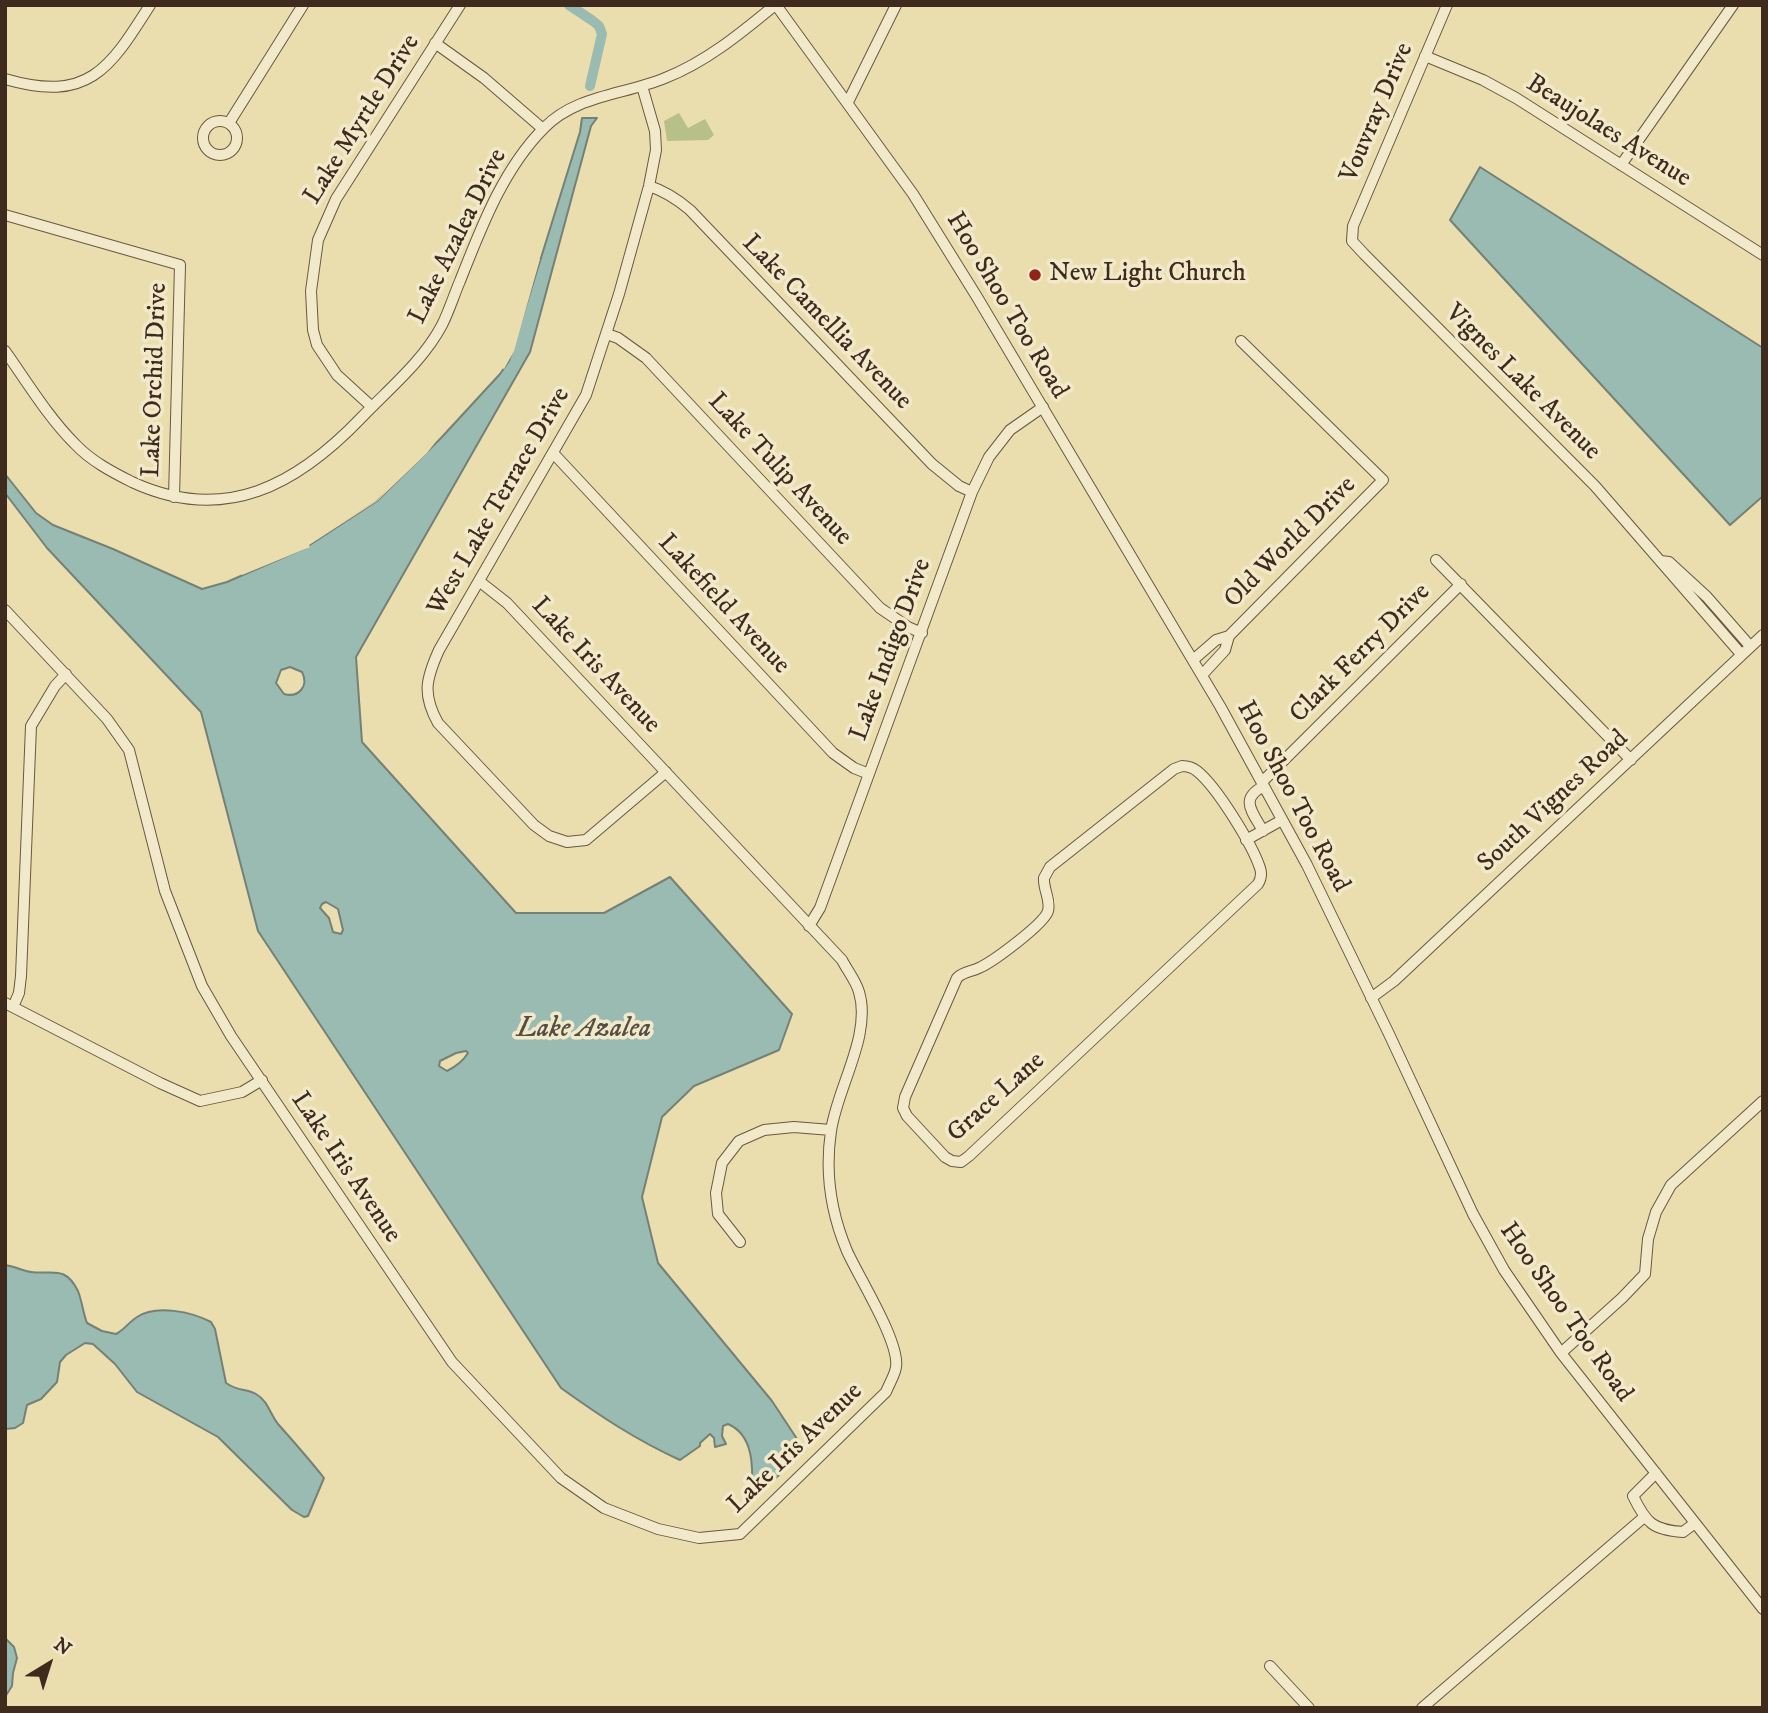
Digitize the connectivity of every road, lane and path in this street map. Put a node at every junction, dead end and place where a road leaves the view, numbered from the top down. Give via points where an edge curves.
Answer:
1 (150, 5) edge
2 (303, 5) edge
3 (460, 5) edge
4 (775, 5) edge
5 (896, 5) edge
6 (1447, 5) edge
7 (1733, 5) edge
8 (435, 43) junction
9 (1425, 56) junction
10 (5, 79) edge
11 (642, 86) junction
12 (848, 102) junction
13 (229, 123) dead end
14 (543, 129) junction
15 (1621, 165) junction
16 (649, 186) junction
17 (5, 215) edge
18 (1352, 238) joint
19 (1763, 255) edge
20 (607, 334) junction
21 (1241, 341) dead end
22 (5, 351) edge
23 (372, 407) junction
24 (1043, 407) junction
25 (554, 454) junction
26 (972, 492) junction
27 (174, 497) junction
28 (1436, 560) dead end
29 (1661, 561) junction
30 (480, 581) junction
31 (1461, 584) junction
32 (5, 610) edge
33 (922, 633) junction
34 (1763, 635) edge
35 (1229, 636) junction
36 (1750, 646) junction
37 (1741, 654) junction
38 (1193, 660) junction
39 (66, 674) junction
40 (1202, 675) junction
41 (1631, 760) junction
42 (666, 772) junction
43 (869, 774) junction
44 (1263, 784) junction
45 (1282, 820) junction
46 (1263, 831) junction
47 (1246, 840) junction
48 (809, 926) junction
49 (1371, 998) junction
50 (9, 1005) edge
51 (262, 1080) junction
52 (1763, 1101) edge
53 (831, 1130) junction
54 (740, 1242) dead end
55 (1561, 1353) junction
56 (1656, 1473) junction
57 (1643, 1518) junction
58 (1695, 1523) junction
59 (1763, 1609) edge
60 (1270, 1666) dead end
61 (1308, 1708) edge
62 (1422, 1708) edge

1 - 10 street via 121,52 84,81 53,88
2 - 13 street
3 - 8 street, Lake Myrtle Drive
4 - 11 street, Lake Azalea Drive via 711,54
4 - 12 street, Hoo Shoo Too Road
5 - 12 street
6 - 9 street, Vouvray Drive
7 - 15 street
8 - 14 street
8 - 23 street, Lake Myrtle Drive via 336,200 318,240 313,268 311,315 317,346 337,375
9 - 15 street, Beaujolaes Avenue via 1495,86
9 - 18 street, Vouvray Drive via 1353,226
11 - 14 street, Lake Azalea Drive via 578,105
11 - 16 street, West Lake Terrace Drive via 655,131
12 - 24 street, Hoo Shoo Too Road via 913,194
14 - 23 street, Lake Azalea Drive via 503,186 442,325 420,358
15 - 19 street, Beaujolaes Avenue
16 - 20 street, West Lake Terrace Drive
16 - 26 street, Lake Camellia Avenue via 677,198 690,210 932,464
17 - 27 street, Lake Orchid Drive via 180,265
18 - 29 street, Vignes Lake Avenue via 1595,486
20 - 25 street, West Lake Terrace Drive via 586,395
20 - 33 street, Lake Tulip Avenue via 646,358 880,608
21 - 35 street, Old World Drive via 1383,480
22 - 27 street, Lake Azalea Drive via 77,447 123,477
23 - 27 street, Lake Azalea Drive via 326,452 261,491 210,501
24 - 26 street, Lake Indigo Drive via 1010,430 989,457
24 - 38 street, Hoo Shoo Too Road
25 - 30 street, West Lake Terrace Drive
25 - 43 street, Lakefield Avenue via 833,753
26 - 33 street, Lake Indigo Drive
28 - 31 street
29 - 36 street, Vignes Lake Avenue via 1669,562 1707,597
29 - 37 street, Vignes Lake Avenue
30 - 42 street, Lake Iris Avenue via 507,603
30 - 42 street, West Lake Terrace Drive via 429,672 429,706 438,723 534,825 567,842 586,840
31 - 41 street
31 - 44 street, Clark Ferry Drive
32 - 39 street, Lake Iris Avenue
33 - 43 street, Lake Indigo Drive
34 - 36 street, South Vignes Road
35 - 38 street, Old World Drive via 1216,640
35 - 40 street, Old World Drive via 1225,650
36 - 37 street, South Vignes Road
37 - 41 street, South Vignes Road
38 - 40 street, Hoo Shoo Too Road
39 - 50 street via 31,726 23,956 20,987
39 - 51 street, Lake Iris Avenue via 129,750 165,891 202,986
40 - 44 street, Hoo Shoo Too Road
41 - 49 street, South Vignes Road
42 - 48 street, Lake Iris Avenue
43 - 48 street, Lake Indigo Drive via 820,908
44 - 45 street, Hoo Shoo Too Road
44 - 46 street, Clark Ferry Drive via 1249,799
45 - 46 street
45 - 49 street, Hoo Shoo Too Road
46 - 47 street
47 - 47 street, Grace Lane via 1260,869 1258,884 965,1160 948,1159 907,1115 905,1097 954,983 962,973 988,963 1045,917 1049,904 1044,878 1050,867 1182,766 1201,774
48 - 53 street, Lake Iris Avenue via 842,960 862,1004 861,1028
49 - 55 street, Hoo Shoo Too Road via 1488,1243
50 - 51 street via 200,1101 242,1092
51 - 53 street, Lake Iris Avenue via 452,1362 522,1438 561,1478 604,1508 658,1529 699,1538 740,1534 886,1392 897,1366 888,1334 834,1214 829,1184
52 - 55 street via 1671,1185 1648,1239 1645,1274
53 - 54 street via 764,1130 739,1141 722,1163 716,1193 718,1214
55 - 56 street, Hoo Shoo Too Road
56 - 57 street via 1633,1496
56 - 58 street, Hoo Shoo Too Road
57 - 58 street via 1662,1530 1683,1532
57 - 62 street
58 - 59 street, Hoo Shoo Too Road
60 - 61 street

